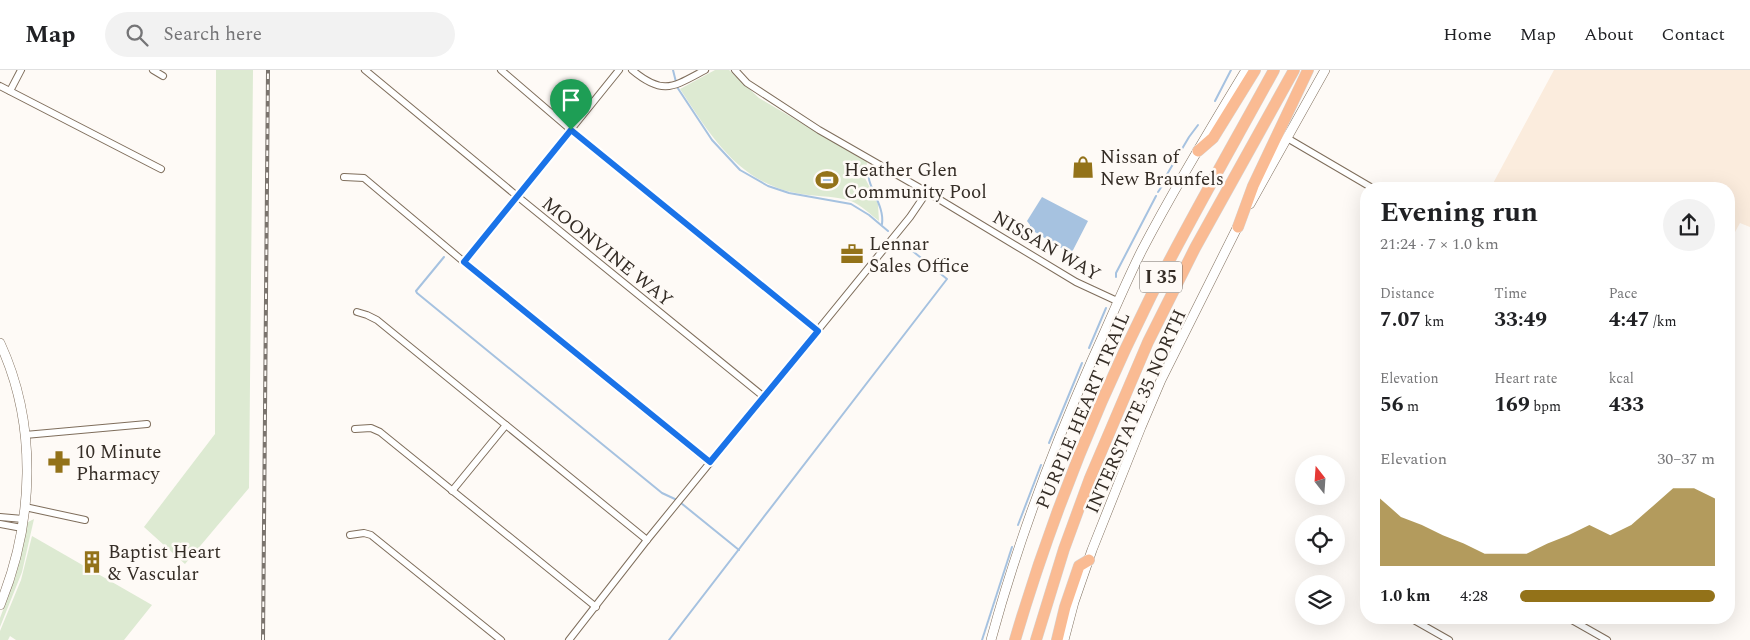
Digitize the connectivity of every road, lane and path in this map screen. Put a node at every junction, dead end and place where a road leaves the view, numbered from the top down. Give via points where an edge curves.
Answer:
1 (21, 70) edge
2 (153, 70) edge
3 (365, 70) edge
4 (500, 70) edge
5 (619, 70) edge
6 (632, 70) edge
7 (705, 70) edge
8 (735, 70) edge
9 (1246, 70) edge
10 (1255, 70) edge
11 (1274, 70) edge
12 (1294, 70) edge
13 (1308, 70) edge
14 (1325, 70) edge
15 (164, 76) dead end
16 (0, 86) edge
17 (10, 91) junction
18 (571, 130) junction
19 (1286, 138) junction
20 (1198, 151) junction
21 (161, 169) dead end
22 (344, 177) dead end
23 (1362, 182) edge
24 (927, 192) junction
25 (517, 196) junction
26 (1238, 227) junction
27 (464, 262) junction
28 (1117, 301) junction
29 (357, 312) dead end
30 (818, 331) junction
31 (0, 343) edge
32 (764, 397) junction
33 (147, 424) dead end
34 (506, 425) junction
35 (355, 429) dead end
36 (25, 435) junction
37 (710, 462) junction
38 (452, 491) junction
39 (25, 507) junction
40 (0, 517) edge
41 (84, 520) dead end
42 (22, 523) junction
43 (0, 524) edge
44 (350, 535) dead end
45 (648, 540) junction
46 (1089, 560) junction
47 (0, 605) edge
48 (596, 607) junction
49 (1421, 624) edge
50 (1579, 624) edge
51 (500, 640) edge
52 (569, 640) edge
53 (991, 640) edge
54 (1015, 640) edge
55 (1036, 640) edge
56 (1057, 640) edge
57 (1064, 640) edge
58 (1449, 640) edge
59 (1607, 640) edge

1 - 17 street
2 - 15 street
3 - 25 street, MOONVINE WAY
4 - 18 street
5 - 18 street
6 - 7 street via 656,86 672,86
8 - 24 street, NISSAN WAY via 747,83 820,130
9 - 20 main road
10 - 20 highway via 1212,138
11 - 54 highway, PURPLE HEART TRAIL / I 35 via 1163,272 1110,383 1064,492
12 - 55 highway, PURPLE HEART TRAIL / I 35 via 1148,342 1090,478
13 - 26 highway via 1253,186
14 - 19 main road, INTERSTATE 35 NORTH
16 - 17 street
17 - 21 street
18 - 25 street
18 - 30 street
19 - 23 street
19 - 26 main road, INTERSTATE 35 NORTH
20 - 28 main road
22 - 27 street via 364,178
24 - 28 street, NISSAN WAY via 1076,282
24 - 30 street
25 - 27 street
25 - 32 street, MOONVINE WAY
26 - 46 main road, INTERSTATE 35 NORTH via 1161,380
27 - 37 street
28 - 53 main road via 1039,492
29 - 34 street via 377,320
30 - 32 street
31 - 36 main road via 18,395
32 - 37 street
33 - 36 street
34 - 38 street
34 - 45 street
35 - 38 street via 371,428 380,432
36 - 39 main road
37 - 45 street
38 - 48 street
39 - 41 street
39 - 42 main road
40 - 42 street
42 - 43 street
42 - 47 main road via 14,563
44 - 51 street via 371,535
45 - 48 street
46 - 56 highway via 1078,566
46 - 57 main road, INTERSTATE 35 NORTH
48 - 52 street
49 - 58 street
50 - 59 street

